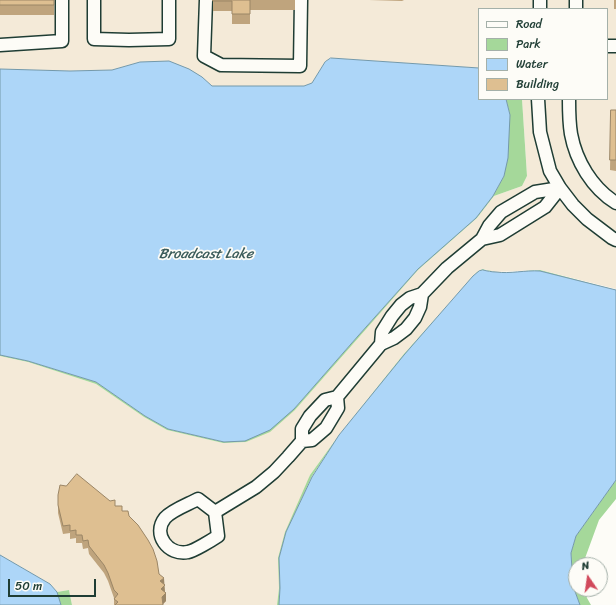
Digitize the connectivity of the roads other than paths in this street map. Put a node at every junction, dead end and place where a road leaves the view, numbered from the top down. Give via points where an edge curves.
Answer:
1 (62, 0) edge
2 (94, 0) edge
3 (169, 0) edge
4 (206, 0) edge
5 (301, 0) edge
6 (0, 45) edge
7 (538, 100) edge
8 (569, 100) edge
9 (560, 188) junction
10 (613, 196) edge
11 (482, 239) junction
12 (616, 240) edge
13 (422, 294) junction
14 (381, 344) junction
15 (337, 397) junction
16 (302, 441) junction
17 (215, 512) junction

1 - 6 street via 62,41
2 - 3 street via 94,39 129,40 169,39
4 - 5 street via 204,56 221,65 300,66
7 - 9 street via 540,132 550,171
8 - 10 street via 574,149 597,187
9 - 11 street via 545,207 500,235
9 - 11 street via 535,192 502,212 489,226
9 - 12 street via 587,219
11 - 13 street via 447,268
13 - 14 street via 415,318 394,338
13 - 14 street via 410,298 401,305 382,332
14 - 15 street
15 - 16 street via 325,400 310,416 302,429
15 - 16 street via 338,408 326,428 312,440
16 - 17 street via 274,472 256,487
17 - 17 street via 198,499 178,509 166,518 160,528 162,539 167,547 176,552 188,552 218,536

